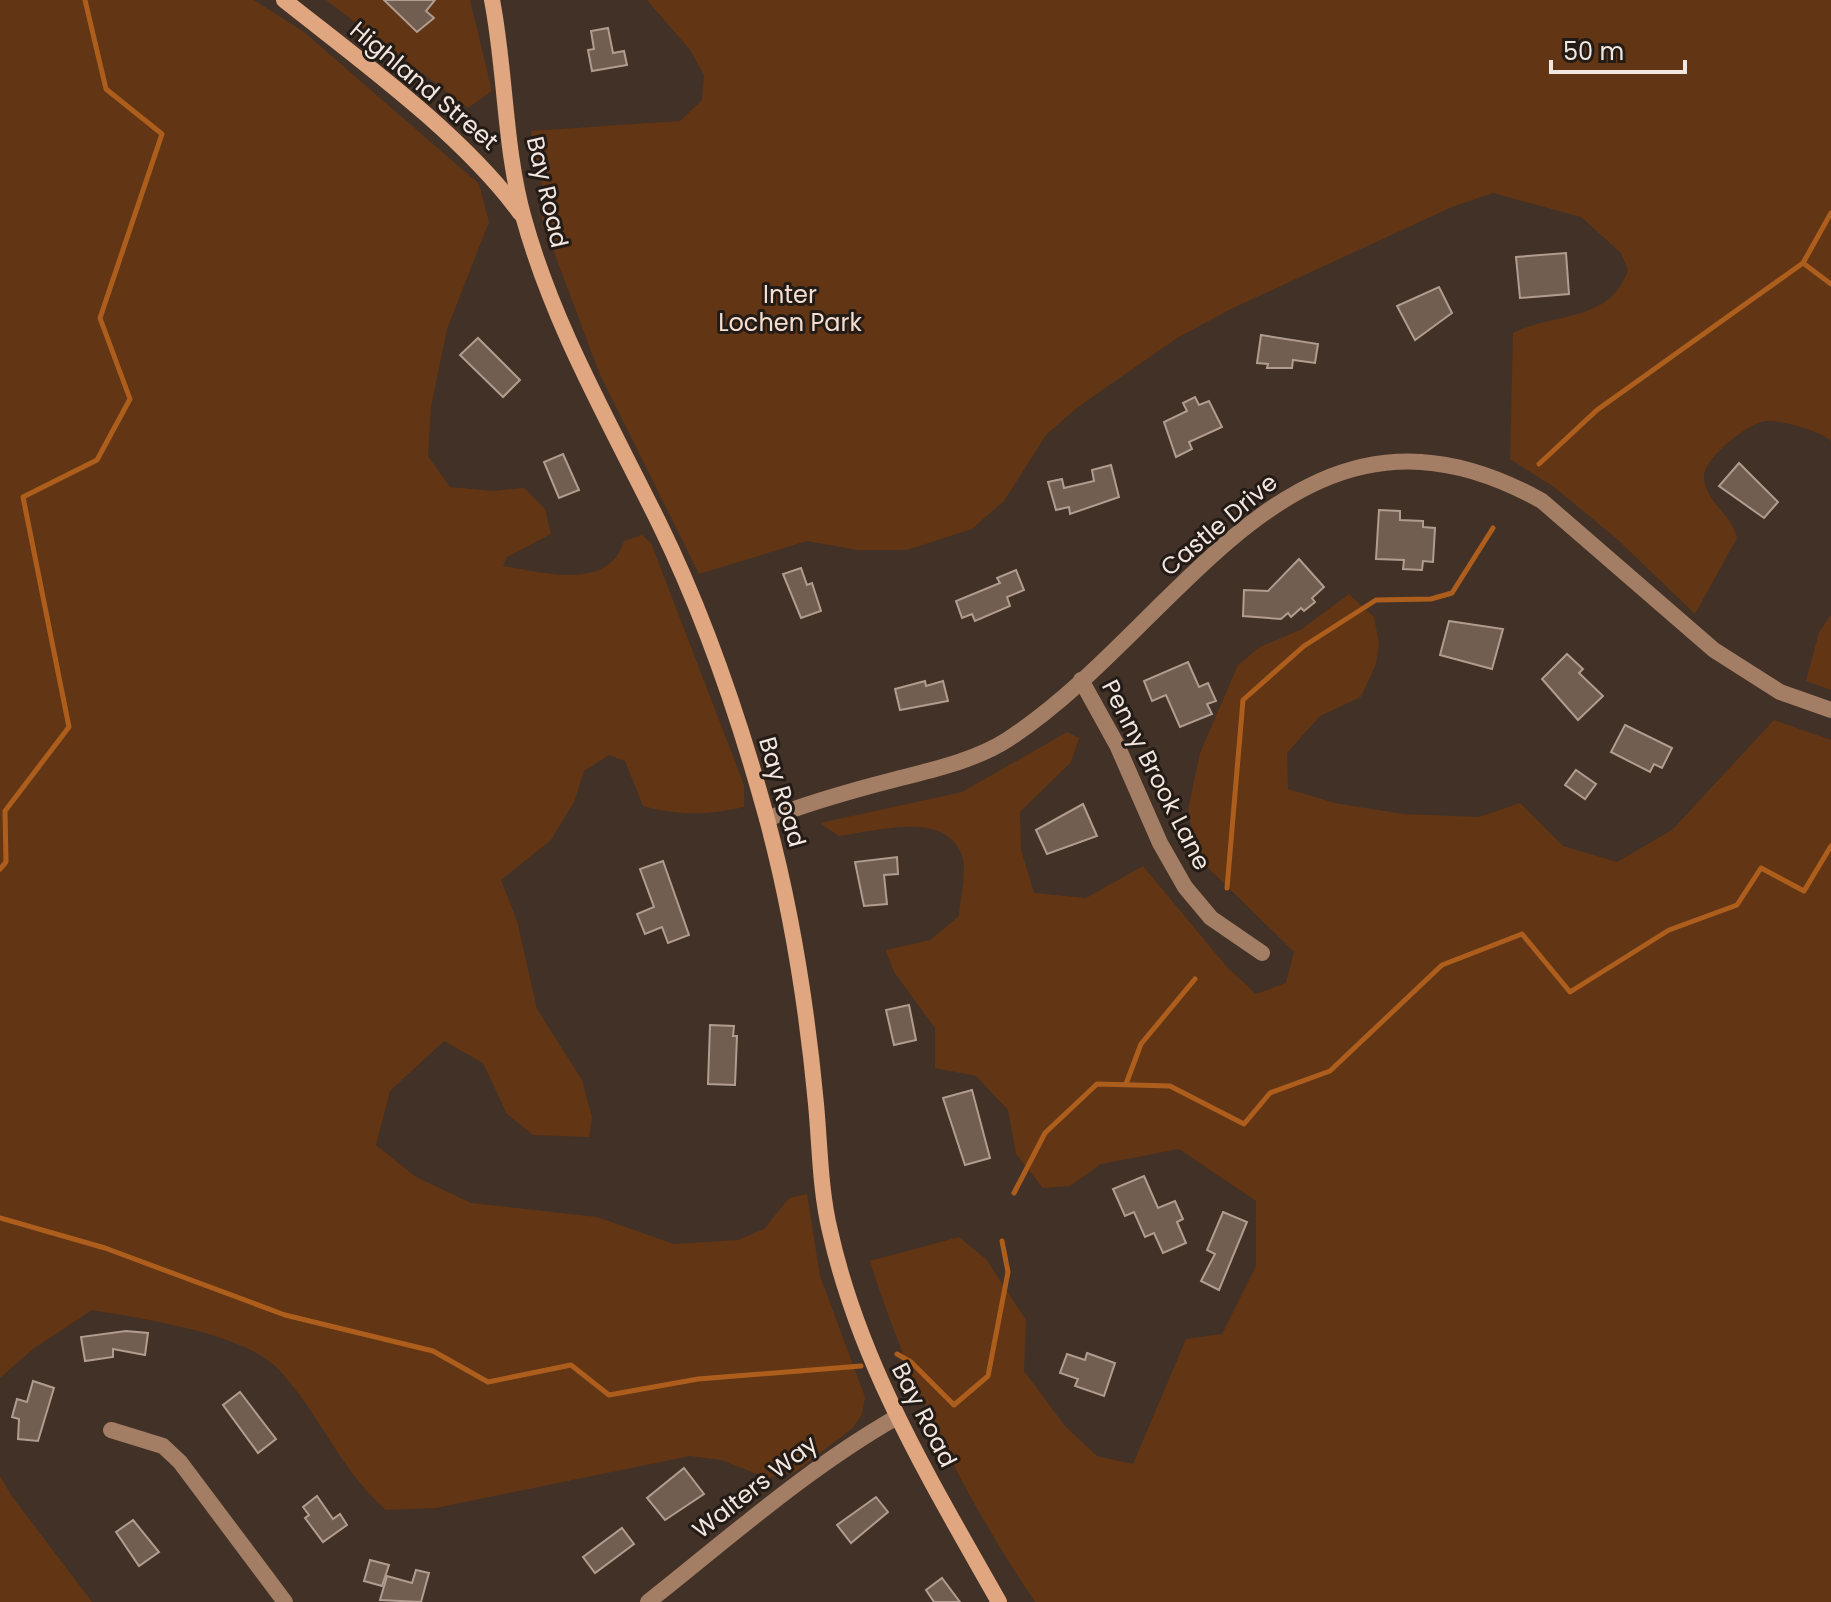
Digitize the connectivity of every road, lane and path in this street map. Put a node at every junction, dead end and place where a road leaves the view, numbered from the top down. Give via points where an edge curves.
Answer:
1 (284, 0) edge
2 (492, 0) edge
3 (523, 218) junction
4 (1081, 680) junction
5 (1831, 710) edge
6 (767, 819) junction
7 (1262, 953) dead end
8 (897, 1417) junction
9 (111, 1430) dead end
10 (285, 1602) edge
11 (648, 1602) edge
12 (999, 1602) edge

1 - 3 main road, Highland Street via 476,160
2 - 3 main road, Bay Road
3 - 6 main road, Bay Road via 588,385 708,633
4 - 5 street, Castle Drive via 1283,498 1336,472 1412,461 1495,477 1542,501 1714,650 1780,692
4 - 6 street, Castle Drive via 993,748
4 - 7 street, Penny Brook Lane via 1185,887 1211,918
6 - 8 main road, Bay Road via 795,945 829,1229 857,1324
8 - 11 street, Walters Way via 789,1488
8 - 12 main road, Bay Road
9 - 10 street via 163,1446 180,1462

